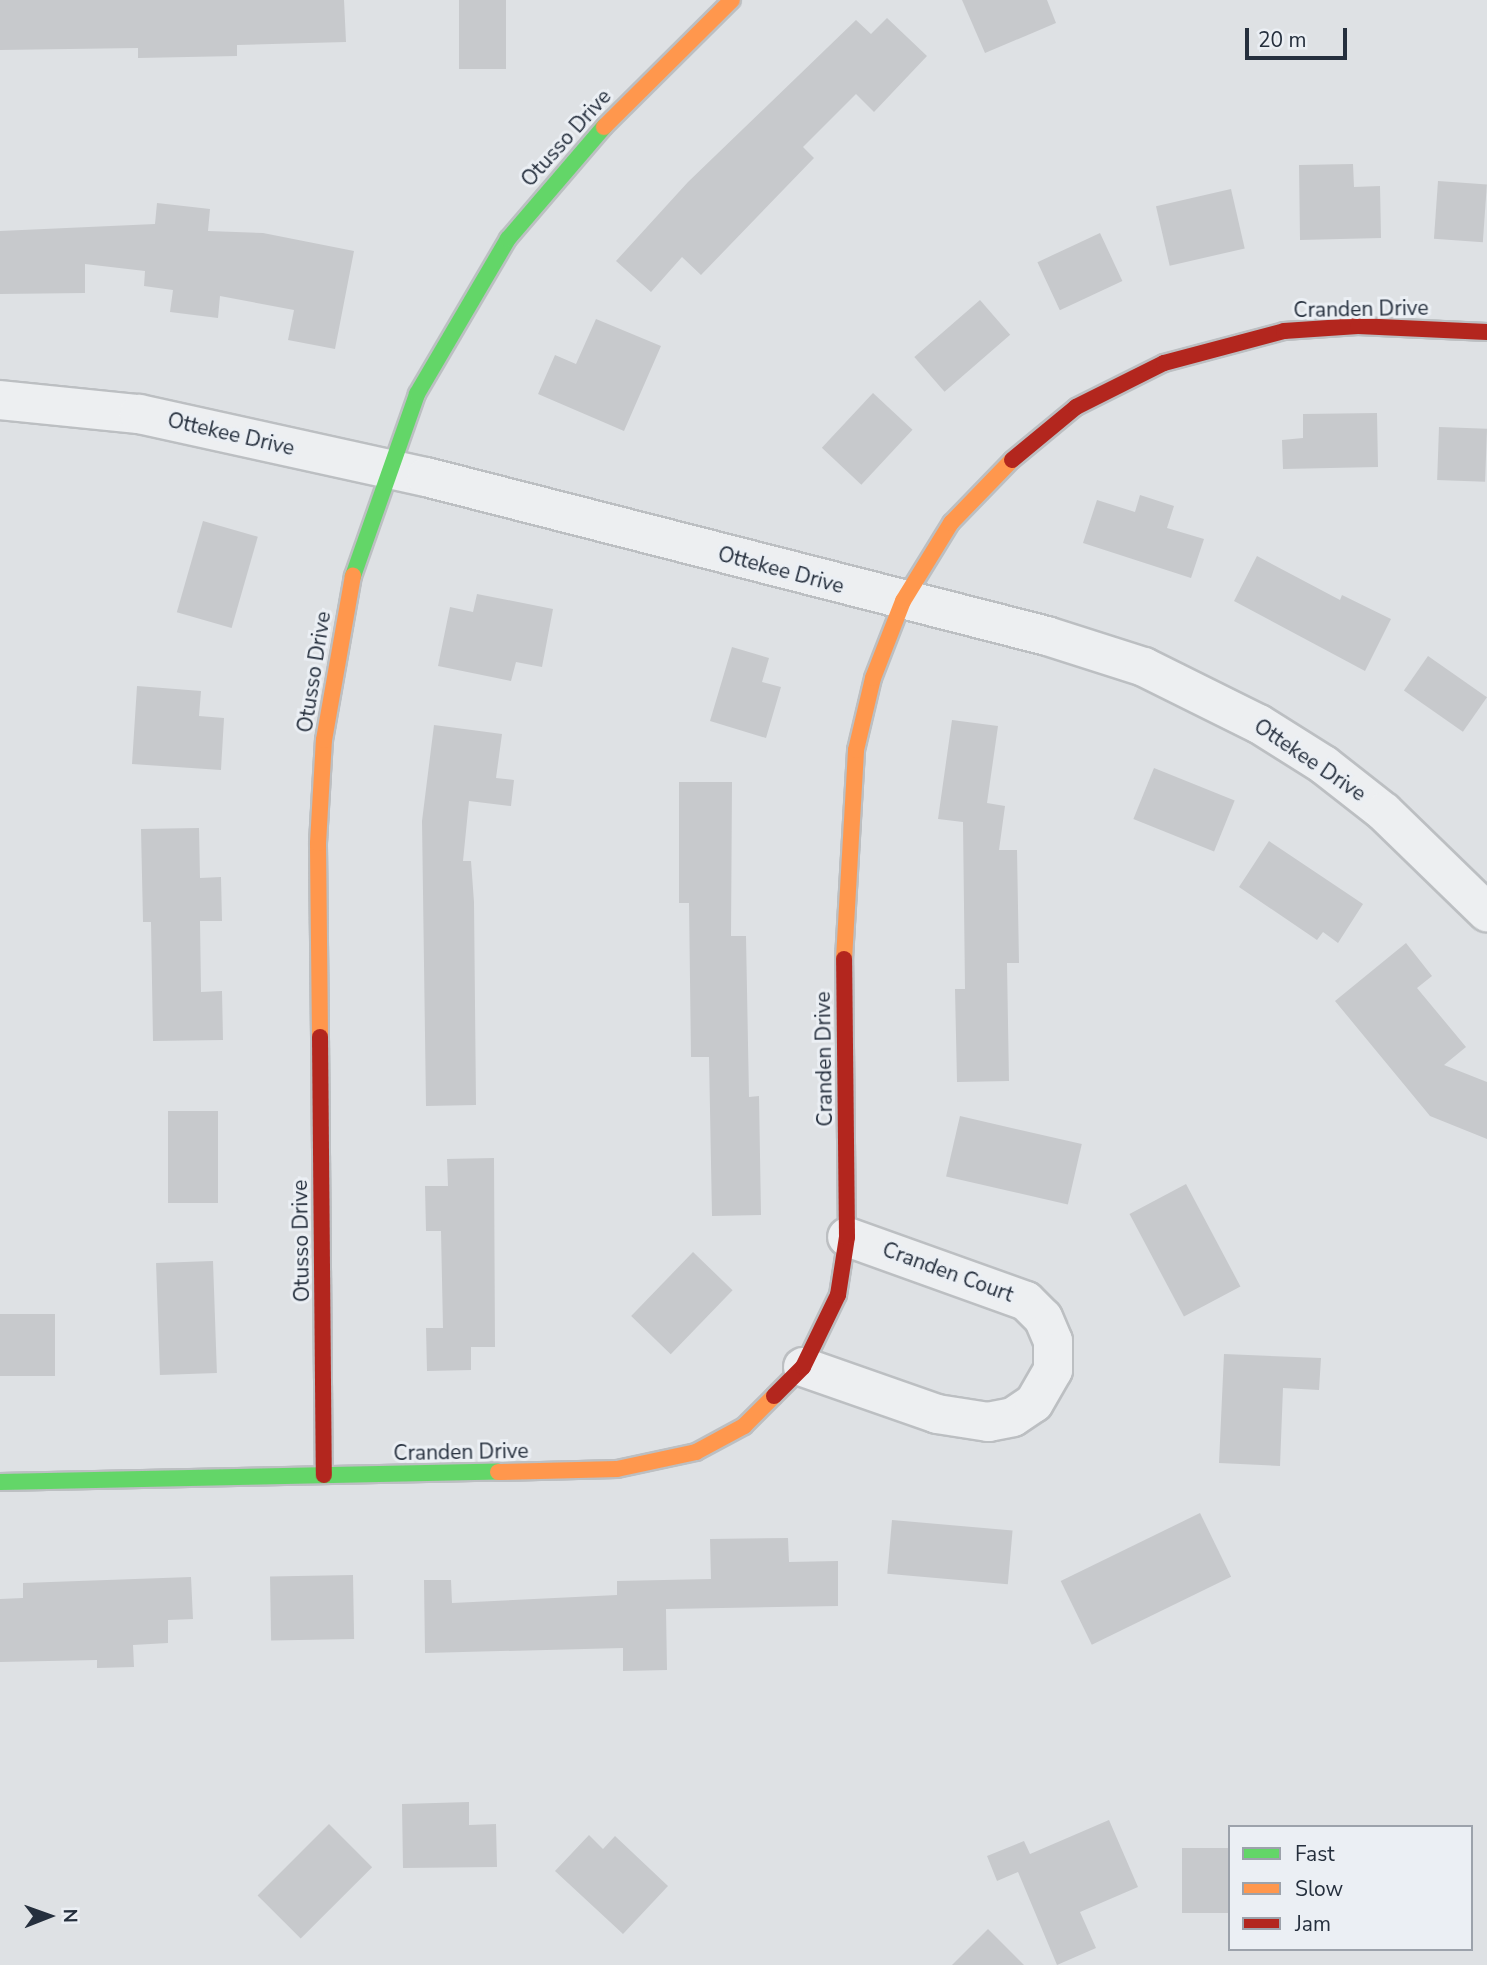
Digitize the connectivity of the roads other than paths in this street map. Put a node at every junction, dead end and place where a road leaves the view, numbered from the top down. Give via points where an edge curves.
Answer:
1 (732, 0) edge
2 (1487, 332) edge
3 (0, 400) edge
4 (386, 469) junction
5 (903, 601) junction
6 (1487, 912) edge
7 (847, 1237) junction
8 (803, 1367) junction
9 (324, 1475) junction
10 (0, 1482) edge

1 - 4 street, Otusso Drive via 625,102 508,239 453,326
2 - 5 street, Cranden Drive via 1358,326 1283,331 1164,363 1119,383 1066,414 999,468 950,523
3 - 4 street, Ottekee Drive via 139,414
4 - 5 street, Ottekee Drive
4 - 9 street, Otusso Drive via 338,639 324,740 318,843
5 - 6 street, Ottekee Drive via 1144,667 1259,723 1384,812
5 - 7 street, Cranden Drive via 873,678 849,800 843,900
7 - 8 street, Cranden Drive via 838,1295
7 - 8 street, Cranden Court via 1026,1301 1043,1318 1053,1341 1053,1370 1034,1403 1013,1417 988,1422 937,1414
8 - 9 street, Cranden Drive via 744,1426 671,1460 552,1472
9 - 10 street, Cranden Drive

